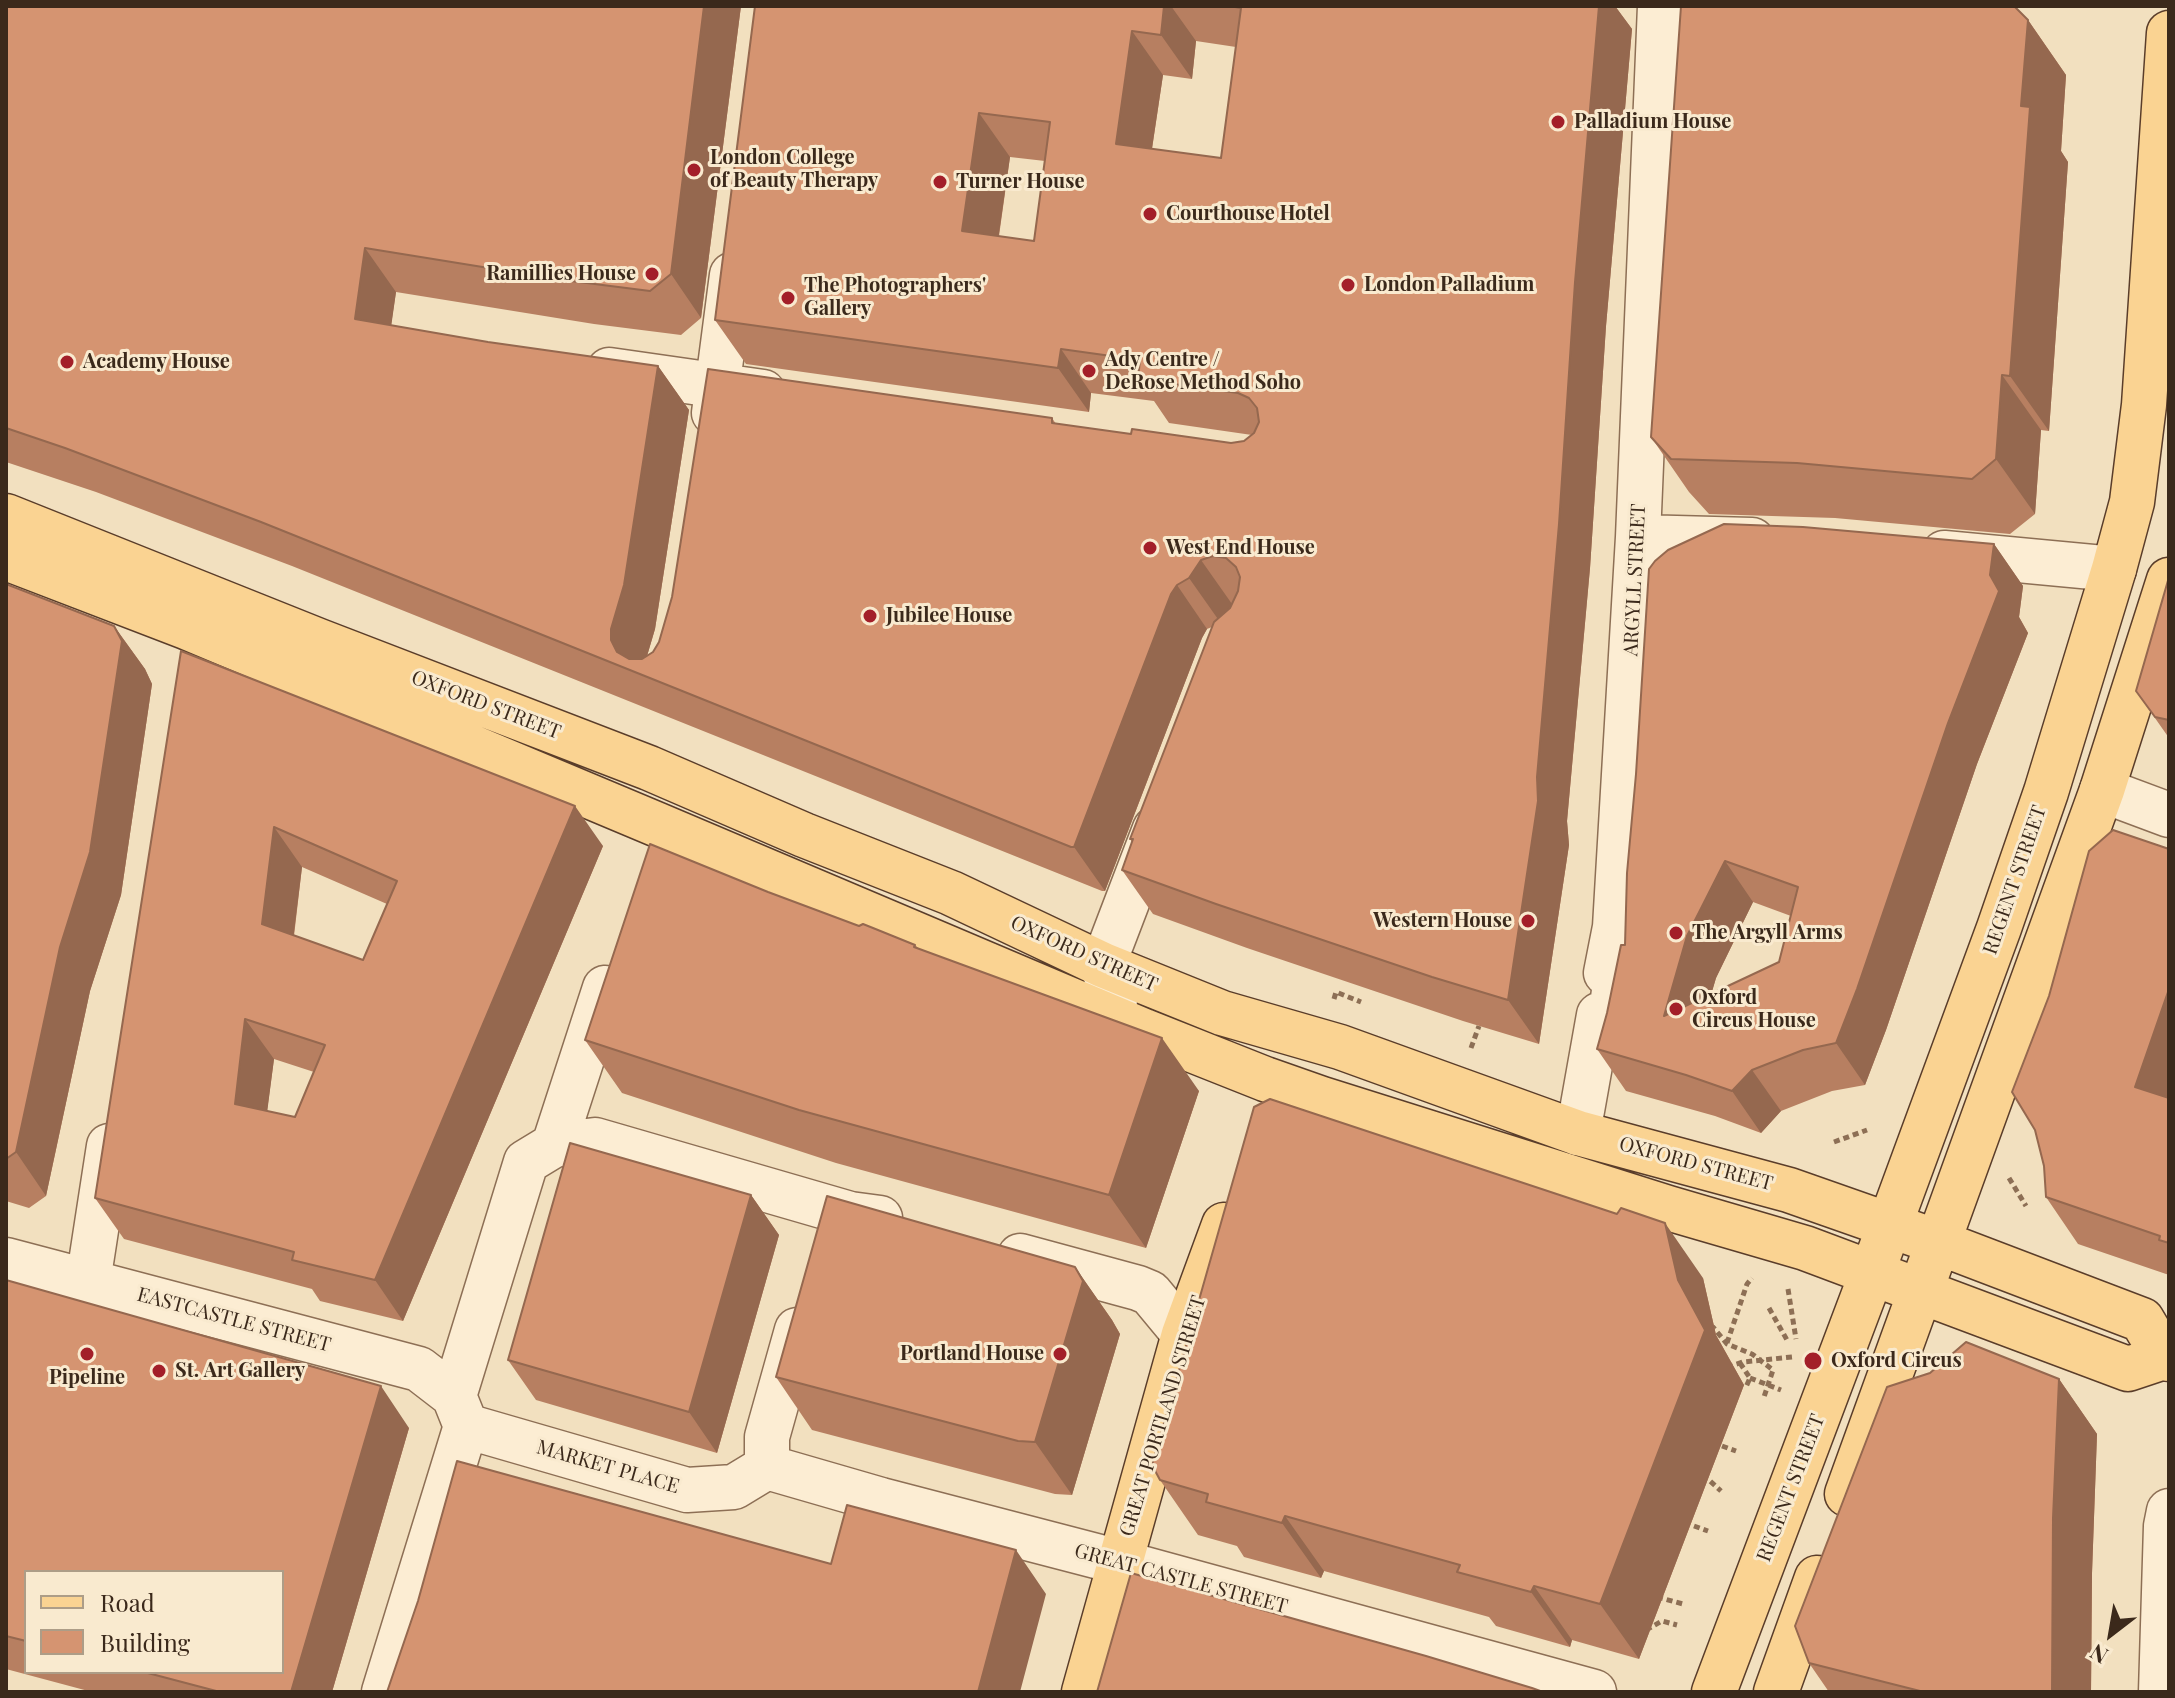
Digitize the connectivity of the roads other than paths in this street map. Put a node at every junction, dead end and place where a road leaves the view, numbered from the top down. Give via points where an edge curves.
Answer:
1 (1660, 6) edge
2 (2169, 33) edge
3 (737, 239) edge
4 (2161, 277) edge
5 (576, 366) edge
6 (718, 386) junction
7 (805, 398) edge
8 (707, 451) edge
9 (6, 516) edge
10 (1638, 537) junction
11 (1788, 542) edge
12 (1908, 550) edge
13 (6, 558) edge
14 (2114, 569) junction
15 (2169, 580) edge
16 (649, 768) junction
17 (2102, 790) junction
18 (1168, 795) edge
19 (2169, 815) edge
20 (658, 825) junction
21 (644, 866) edge
22 (616, 953) edge
23 (1103, 965) junction
24 (1222, 1013) junction
25 (1144, 1031) junction
26 (1260, 1096) junction
27 (114, 1110) edge
28 (1578, 1133) junction
29 (554, 1145) junction
30 (1234, 1191) edge
31 (832, 1209) junction
32 (1889, 1225) junction
33 (925, 1230) edge
34 (1940, 1243) junction
35 (986, 1247) edge
36 (820, 1251) edge
37 (6, 1260) edge
38 (1872, 1273) junction
39 (88, 1282) junction
40 (1921, 1291) junction
41 (808, 1294) edge
42 (1184, 1334) junction
43 (2167, 1351) edge
44 (460, 1411) junction
45 (767, 1467) junction
46 (2169, 1511) edge
47 (1119, 1562) junction
48 (384, 1692) edge
49 (1084, 1692) edge
50 (1594, 1692) edge
51 (1714, 1692) edge
52 (1776, 1692) edge
53 (2161, 1692) edge

1 - 10 street, ARGYLL STREET
2 - 4 main road, REGENT STREET
3 - 6 street
4 - 14 main road, REGENT STREET via 2132,502
5 - 6 street
6 - 7 street
6 - 8 street
9 - 16 main road, OXFORD STREET
10 - 11 street
10 - 28 street, ARGYLL STREET via 1615,927 1606,973 1616,975 1611,1014 1599,1015
12 - 14 street
13 - 20 main road, OXFORD STREET via 183,645
14 - 32 main road, REGENT STREET via 2046,792
15 - 17 main road
16 - 20 street
16 - 23 main road, OXFORD STREET via 951,893
17 - 19 street
17 - 34 main road
18 - 23 street
20 - 21 street
20 - 25 main road, OXFORD STREET
22 - 29 street
23 - 24 main road, OXFORD STREET
23 - 25 street via 1115,1001
24 - 26 main road
24 - 28 main road, OXFORD STREET via 1340,1047
25 - 26 main road, OXFORD STREET
26 - 38 main road, OXFORD STREET via 1322,1099
27 - 39 street
28 - 32 main road, OXFORD STREET via 1789,1190
29 - 31 street via 595,1140
29 - 44 street via 526,1162
30 - 42 main road, GREAT PORTLAND STREET
31 - 33 street
31 - 36 street
32 - 34 main road, OXFORD STREET
32 - 38 main road, REGENT STREET
34 - 40 main road
34 - 43 main road, OXFORD STREET via 2142,1320
35 - 42 street via 1150,1293
37 - 39 street, EASTCASTLE STREET
38 - 40 main road, OXFORD STREET
38 - 51 main road, REGENT STREET
39 - 44 street, EASTCASTLE STREET via 419,1369
40 - 43 main road, OXFORD STREET via 2128,1369
40 - 52 main road
41 - 45 street via 767,1437
42 - 47 main road, GREAT PORTLAND STREET
44 - 45 street, MARKET PLACE via 687,1490 734,1487
44 - 48 street
45 - 47 street, GREAT CASTLE STREET
46 - 53 street
47 - 49 main road, GREAT PORTLAND STREET
47 - 50 street, GREAT CASTLE STREET

